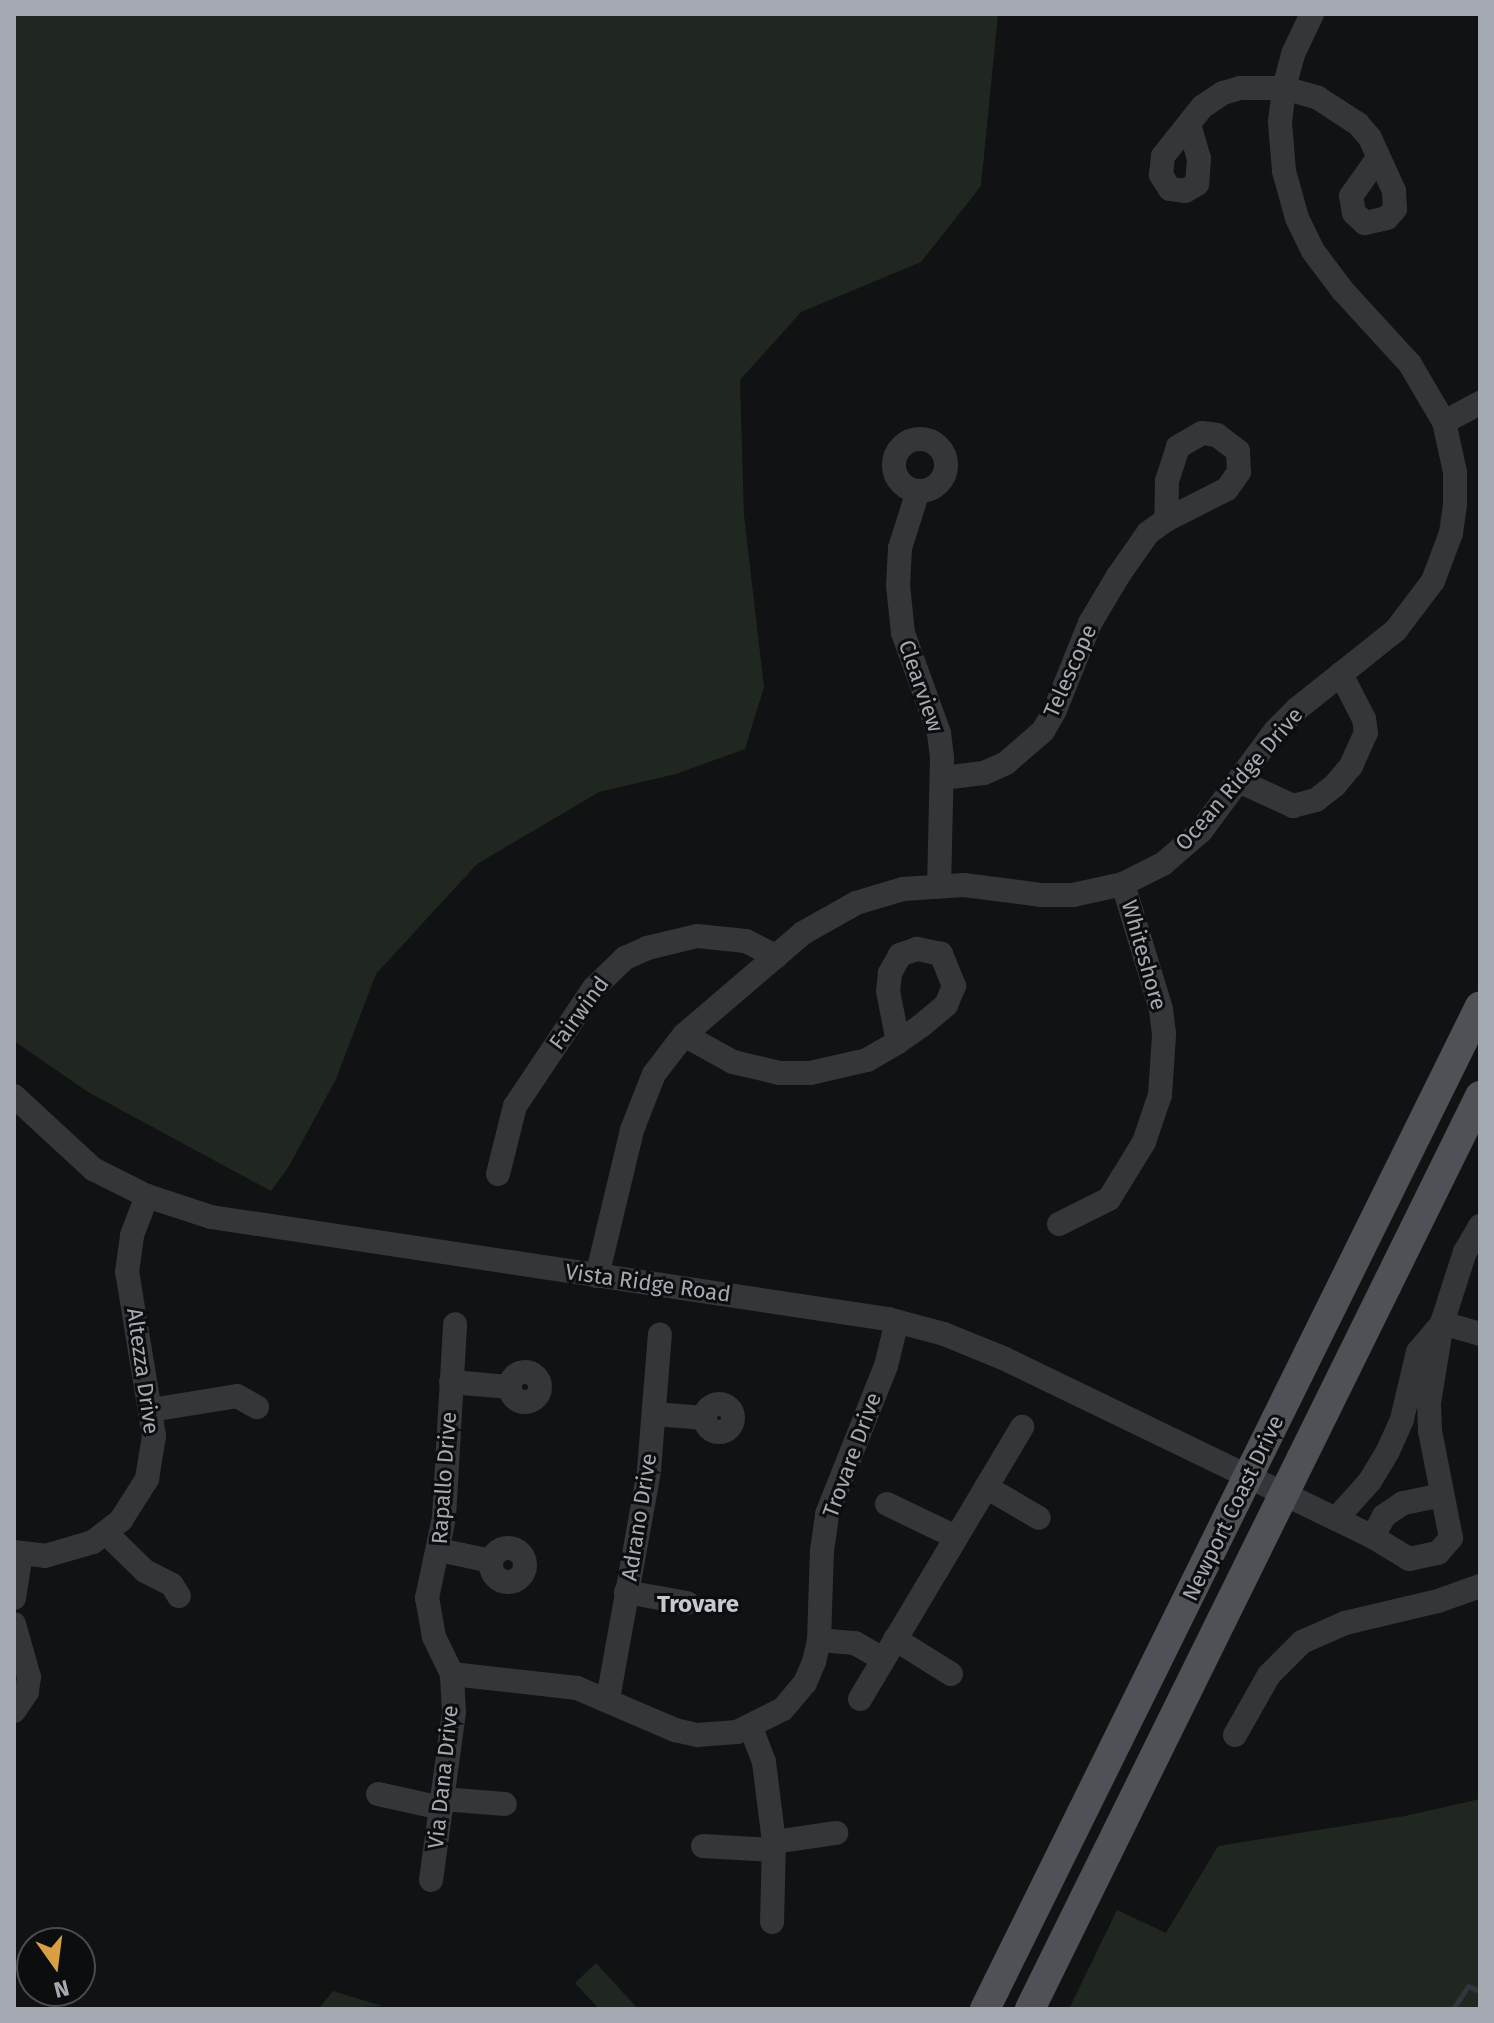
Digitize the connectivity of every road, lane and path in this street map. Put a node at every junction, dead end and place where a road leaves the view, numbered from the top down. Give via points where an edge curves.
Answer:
1 (1312, 14) edge
2 (1284, 88) junction
3 (1189, 124) dead end
4 (1378, 158) dead end
5 (1480, 403) edge
6 (1444, 422) junction
7 (918, 491) dead end
8 (1166, 520) dead end
9 (1341, 674) junction
10 (942, 778) junction
11 (1239, 781) junction
12 (1123, 884) junction
13 (939, 885) junction
14 (776, 956) junction
15 (1480, 1006) edge
16 (684, 1035) junction
17 (898, 1042) dead end
18 (14, 1096) edge
19 (1480, 1096) edge
20 (498, 1174) dead end
21 (147, 1196) junction
22 (1059, 1224) dead end
23 (1480, 1226) edge
24 (597, 1276) junction
25 (897, 1321) junction
26 (1442, 1323) junction
27 (455, 1324) dead end
28 (660, 1334) dead end
29 (1480, 1334) edge
30 (451, 1382) junction
31 (510, 1387) dead end
32 (257, 1407) dead end
33 (151, 1410) junction
34 (654, 1414) junction
35 (705, 1418) dead end
36 (1022, 1427) dead end
37 (1247, 1477) junction
38 (986, 1487) junction
39 (1285, 1495) junction
40 (1442, 1495) junction
41 (887, 1504) dead end
42 (1039, 1518) dead end
43 (1336, 1519) junction
44 (106, 1533) junction
45 (956, 1537) junction
46 (1373, 1537) junction
47 (439, 1550) junction
48 (17, 1553) edge
49 (491, 1561) dead end
50 (1480, 1586) edge
51 (626, 1592) junction
52 (179, 1596) dead end
53 (14, 1598) edge
54 (687, 1603) dead end
55 (14, 1624) edge
56 (819, 1640) junction
57 (889, 1649) junction
58 (452, 1674) junction
59 (951, 1674) dead end
60 (608, 1699) junction
61 (860, 1699) dead end
62 (14, 1711) edge
63 (751, 1728) junction
64 (1235, 1735) dead end
65 (378, 1794) dead end
66 (442, 1803) junction
67 (505, 1804) dead end
68 (836, 1833) dead end
69 (703, 1846) dead end
70 (774, 1846) junction
71 (431, 1880) dead end
72 (772, 1922) dead end
73 (985, 2009) edge
74 (1030, 2009) edge

1 - 2 street, Ocean Ridge Drive
2 - 3 street via 1223,93
2 - 4 street via 1339,108 1370,138
2 - 6 street, Ocean Ridge Drive via 1281,147 1297,218 1327,272 1422,380
5 - 6 street
6 - 9 street, Ocean Ridge Drive via 1455,472 1455,503 1441,562 1396,630
7 - 10 street, Clearview via 900,548 899,609 914,669 939,733
8 - 10 street, Telescope via 1148,533 1104,597 1043,731 1006,763 984,773
9 - 11 street, Ocean Ridge Drive via 1297,709
9 - 11 street via 1366,733 1351,766 1335,785 1316,800 1293,806
10 - 13 street, Clearview
11 - 12 street, Ocean Ridge Drive via 1179,852
12 - 13 street, Ocean Ridge Drive via 1073,895
12 - 22 street, Whiteshore via 1161,1009 1160,1095 1144,1142 1109,1199
13 - 14 street, Ocean Ridge Drive via 891,891 856,903 823,919
14 - 16 street, Ocean Ridge Drive
14 - 20 street, Fairwind via 746,941 697,936 625,958 594,988 515,1106
15 - 37 main road, Newport Coast Drive
16 - 17 street via 733,1062 780,1073 839,1069
16 - 24 street, Ocean Ridge Drive via 654,1074 637,1110
18 - 21 street, Vista Ridge Road via 93,1169
19 - 39 main road, Newport Coast Drive
21 - 24 street, Vista Ridge Road via 236,1223
21 - 33 street, Altezza Drive via 132,1235 127,1272
23 - 26 street via 1465,1252
24 - 25 street, Vista Ridge Road
25 - 37 street, Vista Ridge Road via 973,1344
25 - 56 street, Trovare Drive via 886,1366 827,1514
26 - 29 street
26 - 40 street via 1429,1403
26 - 43 street via 1418,1352 1402,1419 1388,1451
27 - 30 street, Rapallo Drive
28 - 34 street, Adrano Drive
30 - 31 street
30 - 47 street, Rapallo Drive
32 - 33 street via 237,1396
33 - 44 street, Altezza Drive via 153,1455 147,1479 136,1501
34 - 35 street
34 - 51 street, Adrano Drive
36 - 38 street
37 - 39 street, Vista Ridge Road
37 - 73 main road, Newport Coast Drive
38 - 42 street
38 - 45 street
39 - 43 street, Vista Ridge Road
39 - 74 main road, Newport Coast Drive
40 - 46 street via 1403,1503 1384,1516
40 - 46 street, Vista Ridge Road via 1451,1538 1438,1553 1409,1559
41 - 45 street
43 - 46 street, Vista Ridge Road
44 - 48 street, Altezza Drive via 69,1551 45,1556
44 - 52 street
45 - 57 street
47 - 49 street
47 - 58 street, Rapallo Drive via 427,1598 434,1637
48 - 53 street
50 - 64 street via 1345,1623 1302,1642 1269,1675
51 - 54 street
51 - 60 street, Adrano Drive
55 - 62 street via 29,1677 27,1692
56 - 57 street
56 - 63 street, Trovare Drive via 795,1697
57 - 59 street
57 - 61 street
58 - 60 street via 552,1683
58 - 66 street, Via Dana Drive via 454,1713
60 - 63 street via 697,1735
63 - 70 street via 764,1762
65 - 66 street
66 - 67 street
66 - 71 street, Via Dana Drive
68 - 70 street
69 - 70 street
70 - 72 street

